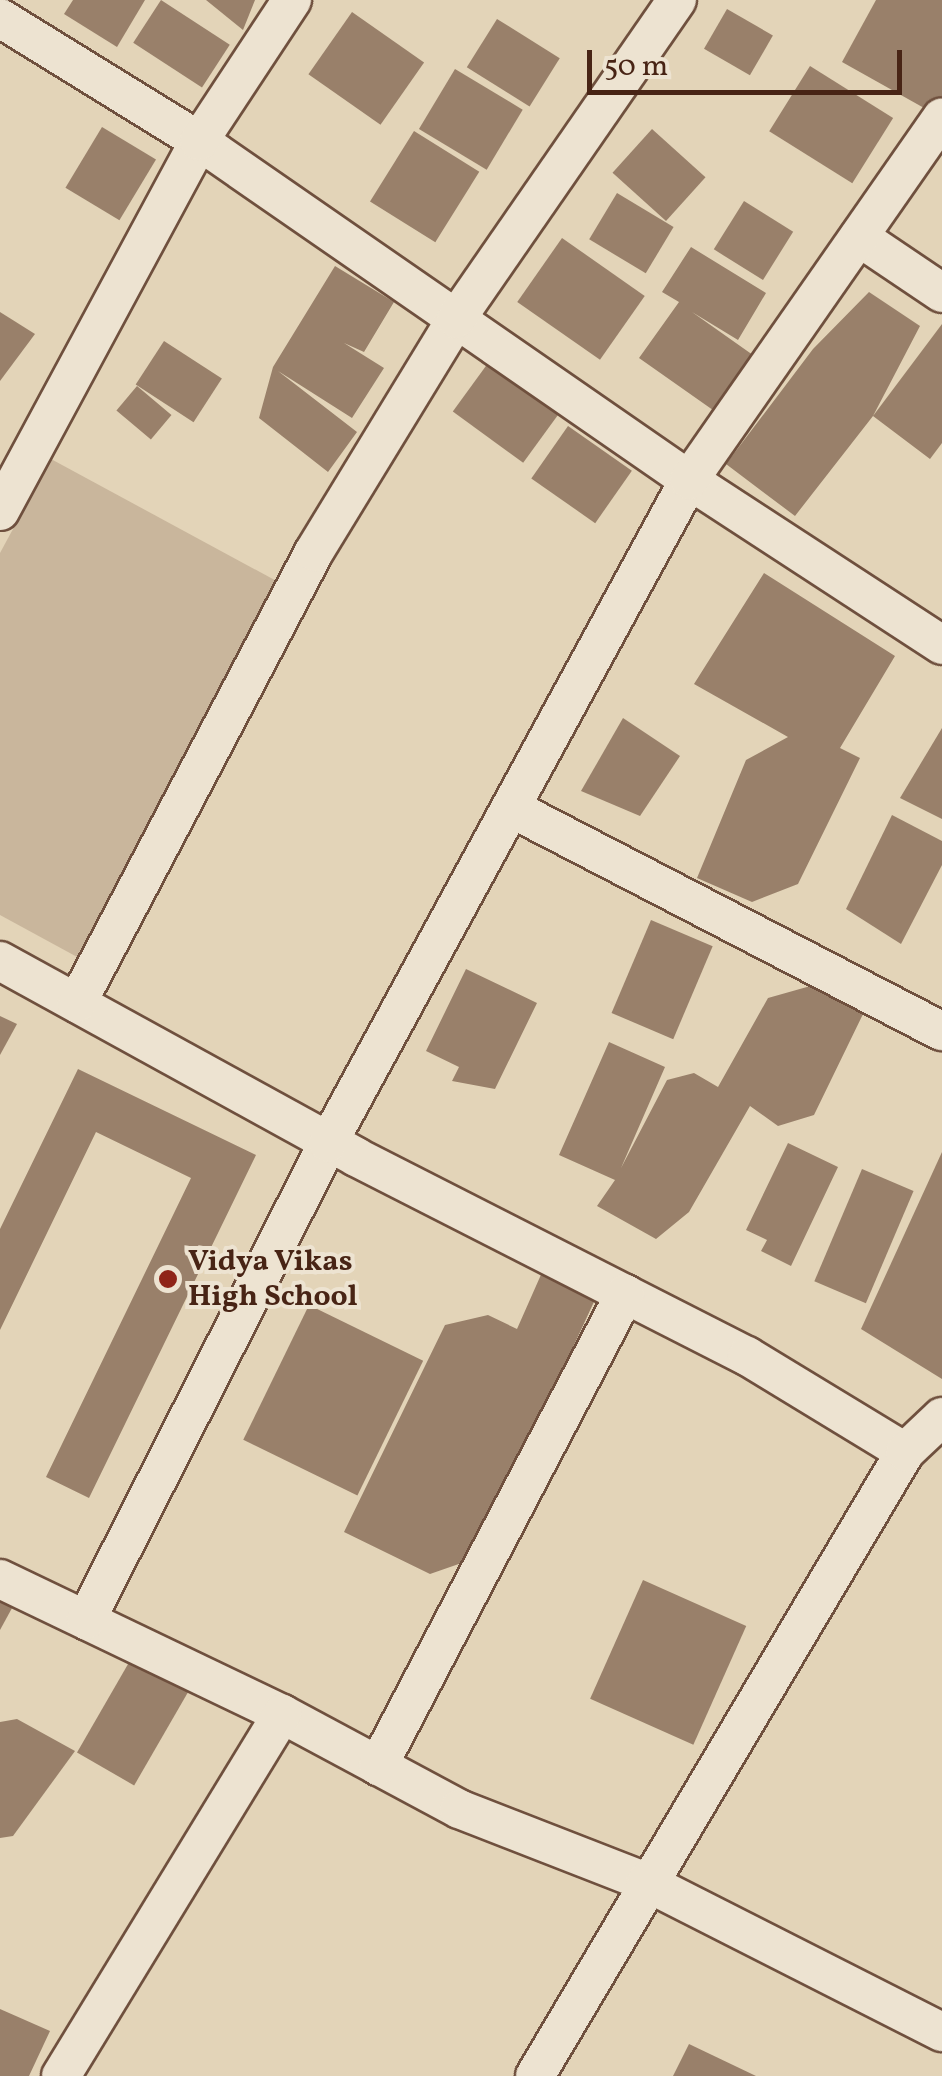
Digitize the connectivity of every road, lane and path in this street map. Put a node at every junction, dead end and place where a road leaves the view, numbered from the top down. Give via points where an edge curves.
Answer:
1 (292, 0) edge
2 (677, 0) edge
3 (0, 18) edge
4 (942, 117) edge
5 (199, 141) junction
6 (859, 237) junction
7 (942, 293) edge
8 (456, 319) junction
9 (689, 480) junction
10 (0, 512) edge
11 (942, 645) edge
12 (511, 808) junction
13 (0, 961) edge
14 (77, 1003) junction
15 (942, 1031) edge
16 (328, 1143) junction
17 (625, 1294) junction
18 (942, 1417) edge
19 (905, 1452) junction
20 (0, 1579) edge
21 (86, 1620) junction
22 (282, 1714) junction
23 (378, 1766) junction
24 (646, 1882) junction
25 (942, 2032) edge
26 (61, 2076) edge
27 (535, 2076) edge

1 - 5 street
2 - 8 street
3 - 5 street
4 - 6 street
5 - 8 street
5 - 10 street
6 - 7 street
6 - 9 street
8 - 9 street
8 - 14 street via 314,552
9 - 11 street
9 - 12 street
12 - 15 street
12 - 16 street
13 - 14 street
14 - 16 street
16 - 17 street
16 - 21 street
17 - 19 street via 748,1356
17 - 23 street
18 - 19 street
19 - 24 street
20 - 21 street
21 - 22 street
22 - 23 street
22 - 26 street
23 - 24 street via 459,1808
24 - 25 street
24 - 27 street

